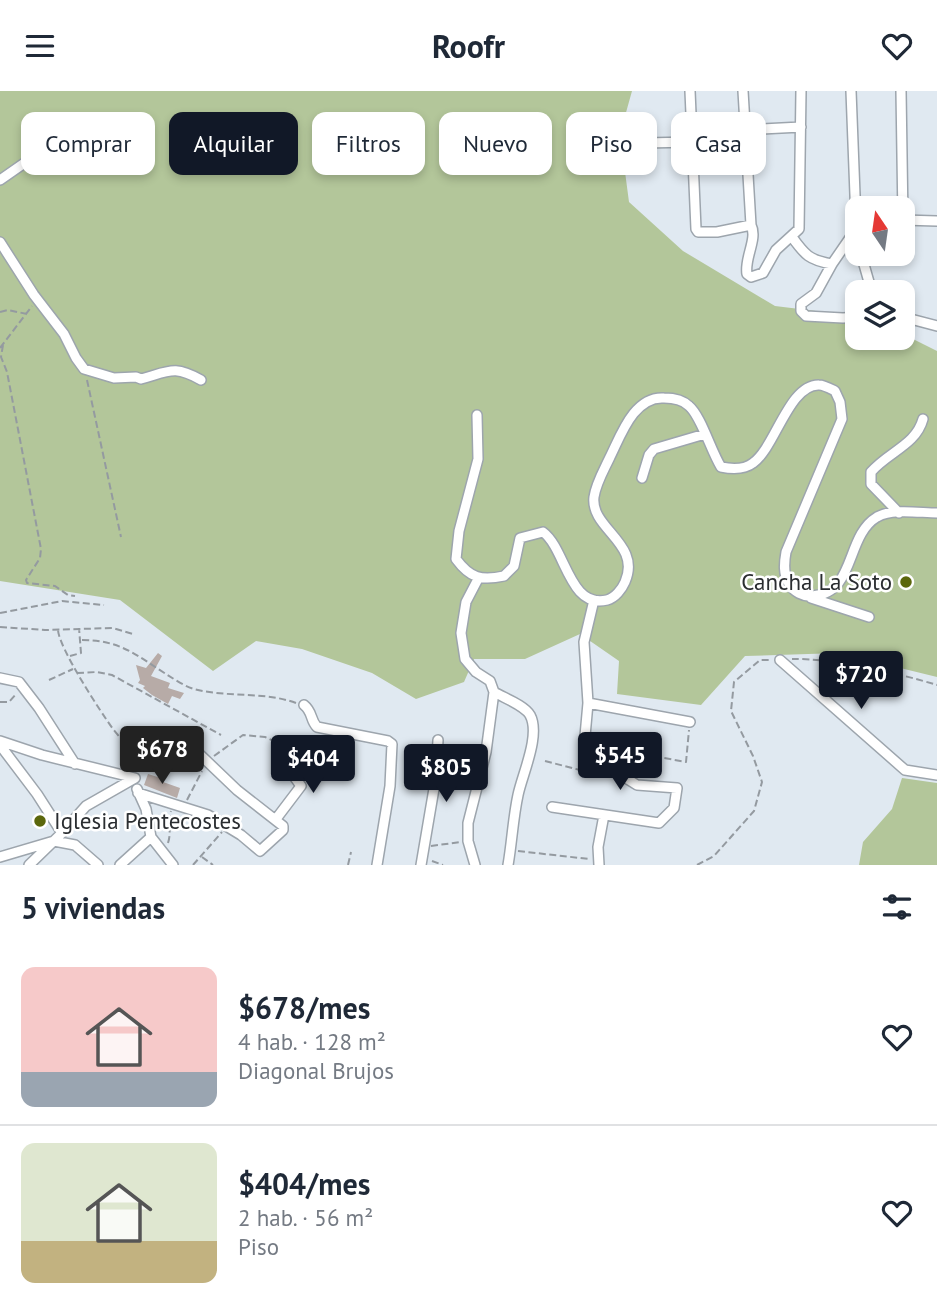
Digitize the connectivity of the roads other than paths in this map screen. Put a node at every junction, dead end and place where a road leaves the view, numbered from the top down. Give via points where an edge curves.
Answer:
1 (690, 91) edge
2 (743, 91) edge
3 (801, 91) edge
4 (851, 91) edge
5 (901, 91) edge
6 (691, 112) edge
7 (744, 112) edge
8 (801, 127) junction
9 (766, 129) edge
10 (21, 165) edge
11 (694, 175) edge
12 (748, 175) edge
13 (0, 180) edge
14 (856, 196) edge
15 (903, 196) edge
16 (915, 220) edge
17 (937, 221) edge
18 (751, 225) junction
19 (796, 233) junction
20 (0, 242) edge
21 (845, 245) edge
22 (832, 264) junction
23 (845, 318) edge
24 (915, 320) edge
25 (937, 326) edge
26 (201, 380) dead end
27 (477, 415) dead end
28 (923, 419) dead end
29 (705, 435) junction
30 (642, 478) dead end
31 (899, 513) junction
32 (937, 513) edge
33 (478, 579) junction
34 (809, 597) junction
35 (594, 600) junction
36 (870, 617) dead end
37 (780, 660) road end
38 (0, 678) edge
39 (494, 692) junction
40 (588, 703) junction
41 (304, 705) road end
42 (690, 722) road end
43 (438, 740) dead end
44 (0, 743) edge
45 (148, 753) road end
46 (75, 764) junction
47 (288, 768) road end
48 (937, 775) edge
49 (135, 778) junction
50 (138, 793) junction
51 (552, 807) dead end
52 (604, 815) junction
53 (276, 819) junction
54 (61, 833) junction
55 (151, 837) junction
56 (54, 841) junction
57 (0, 857) edge
58 (421, 862) edge
59 (599, 862) edge
60 (29, 865) edge
61 (98, 865) edge
62 (120, 865) edge
63 (173, 865) edge
64 (377, 865) edge
65 (475, 865) edge
66 (508, 865) edge

1 - 6 street
2 - 7 street
3 - 8 street
4 - 14 street
5 - 15 street
8 - 9 street
8 - 19 street
10 - 13 street
11 - 18 street via 698,232
12 - 18 street
16 - 17 street
18 - 19 street via 754,234 746,261 751,277 763,274 784,240
19 - 22 street via 809,257
20 - 26 street via 84,369 114,378 141,379 175,370
21 - 22 street
22 - 23 street via 816,293 801,304 801,311 806,316
24 - 25 street
27 - 33 street via 478,459 456,559
28 - 31 street via 910,442 872,472 871,484
29 - 30 street via 654,449
29 - 34 street via 721,467 753,464 806,389 819,385 835,391 842,419 783,565 795,591
29 - 35 street via 690,406 676,398 657,397 638,407 598,482 594,499 596,512 624,548 628,575 623,588 609,600
31 - 32 street
31 - 34 street via 878,516 866,527 838,586
33 - 35 street via 504,576 514,566 520,538 543,532 553,539 575,588
33 - 39 street via 466,602 461,633 466,659 490,681
34 - 36 street
35 - 40 street via 584,642
37 - 48 street via 905,770
38 - 46 street via 16,680
39 - 65 street via 486,752 468,823
39 - 66 street via 526,711 533,724
40 - 42 street
40 - 52 street via 584,747 637,785 677,788 674,809 659,823
41 - 64 street via 317,727 392,744
43 - 58 street
44 - 46 street
44 - 54 street
45 - 53 street via 167,735 191,746
46 - 49 street
47 - 53 street via 301,786
49 - 50 street
49 - 54 street via 86,806
50 - 53 street via 208,815 262,851 283,830
50 - 55 street
51 - 52 street
52 - 59 street
54 - 56 street
55 - 62 street
55 - 63 street
56 - 57 street
56 - 60 street
56 - 61 street via 75,845

